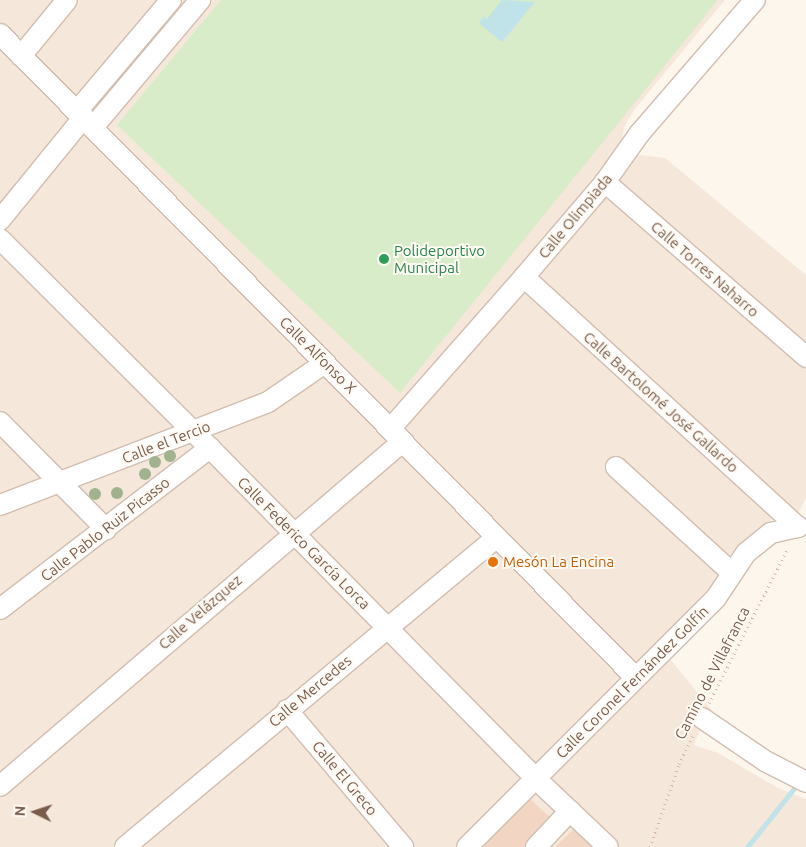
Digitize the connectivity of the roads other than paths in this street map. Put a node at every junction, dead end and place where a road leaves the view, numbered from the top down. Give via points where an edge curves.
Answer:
1 (67, 0) edge
2 (172, 0) edge
3 (200, 0) edge
4 (755, 0) edge
5 (0, 34) edge
6 (20, 56) junction
7 (85, 118) junction
8 (605, 182) junction
9 (0, 220) edge
10 (0, 239) edge
11 (524, 277) junction
12 (806, 357) edge
13 (324, 363) junction
14 (0, 422) edge
15 (194, 432) junction
16 (397, 435) junction
17 (210, 448) junction
18 (616, 467) dead end
19 (60, 481) junction
20 (0, 505) edge
21 (798, 527) joint
22 (106, 529) junction
23 (293, 532) junction
24 (497, 537) junction
25 (732, 573) junction
26 (0, 609) edge
27 (388, 627) junction
28 (635, 677) junction
29 (287, 710) junction
30 (702, 718) road end
31 (535, 778) junction
32 (806, 782) edge
33 (0, 786) edge
34 (570, 811) junction
35 (125, 847) edge
36 (403, 847) edge
37 (466, 847) edge
38 (536, 847) edge
39 (608, 847) edge

1 - 6 street
2 - 7 street
3 - 7 street
4 - 8 street, Calle Olimpiada via 640,133
5 - 6 street, Calle Alfonso X
6 - 7 street, Calle Alfonso X
7 - 9 street
7 - 13 street, Calle Alfonso X
8 - 11 street, Calle Olimpiada
8 - 12 street, Calle Torres Naharro
10 - 15 street, Calle Federico García Lorca
11 - 16 street, Calle Olimpiada
11 - 21 street, Calle Bartolomé José Gallardo
13 - 15 street, Calle el Tercio via 268,402
13 - 16 street, Calle Alfonso X
14 - 19 street
15 - 17 street, Calle Federico García Lorca
15 - 19 street, Calle el Tercio
16 - 23 street, Calle Velázquez
16 - 24 street, Calle Alfonso X
17 - 22 street, Calle Pablo Ruiz Picasso
17 - 23 street, Calle Federico García Lorca
18 - 25 street
19 - 20 street, Calle el Tercio
19 - 22 street
21 - 25 street, Calle Coronel Fernández Golfín via 771,533 759,540
22 - 26 street, Calle Pablo Ruiz Picasso
23 - 27 street, Calle Federico García Lorca
23 - 33 street, Calle Velázquez
24 - 27 street, Calle Mercedes
24 - 28 street, Calle Alfonso X
25 - 28 street, Calle Coronel Fernández Golfín via 716,598
27 - 29 street, Calle Mercedes
27 - 31 street, Calle Federico García Lorca
28 - 31 street, Calle Coronel Fernández Golfín
29 - 35 street, Calle Mercedes
29 - 36 street, Calle El Greco
30 - 32 street via 765,761
31 - 34 street, Calle Federico García Lorca
31 - 37 street, Calle Coronel Fernández Golfín
34 - 38 street
34 - 39 street, Calle Federico García Lorca

